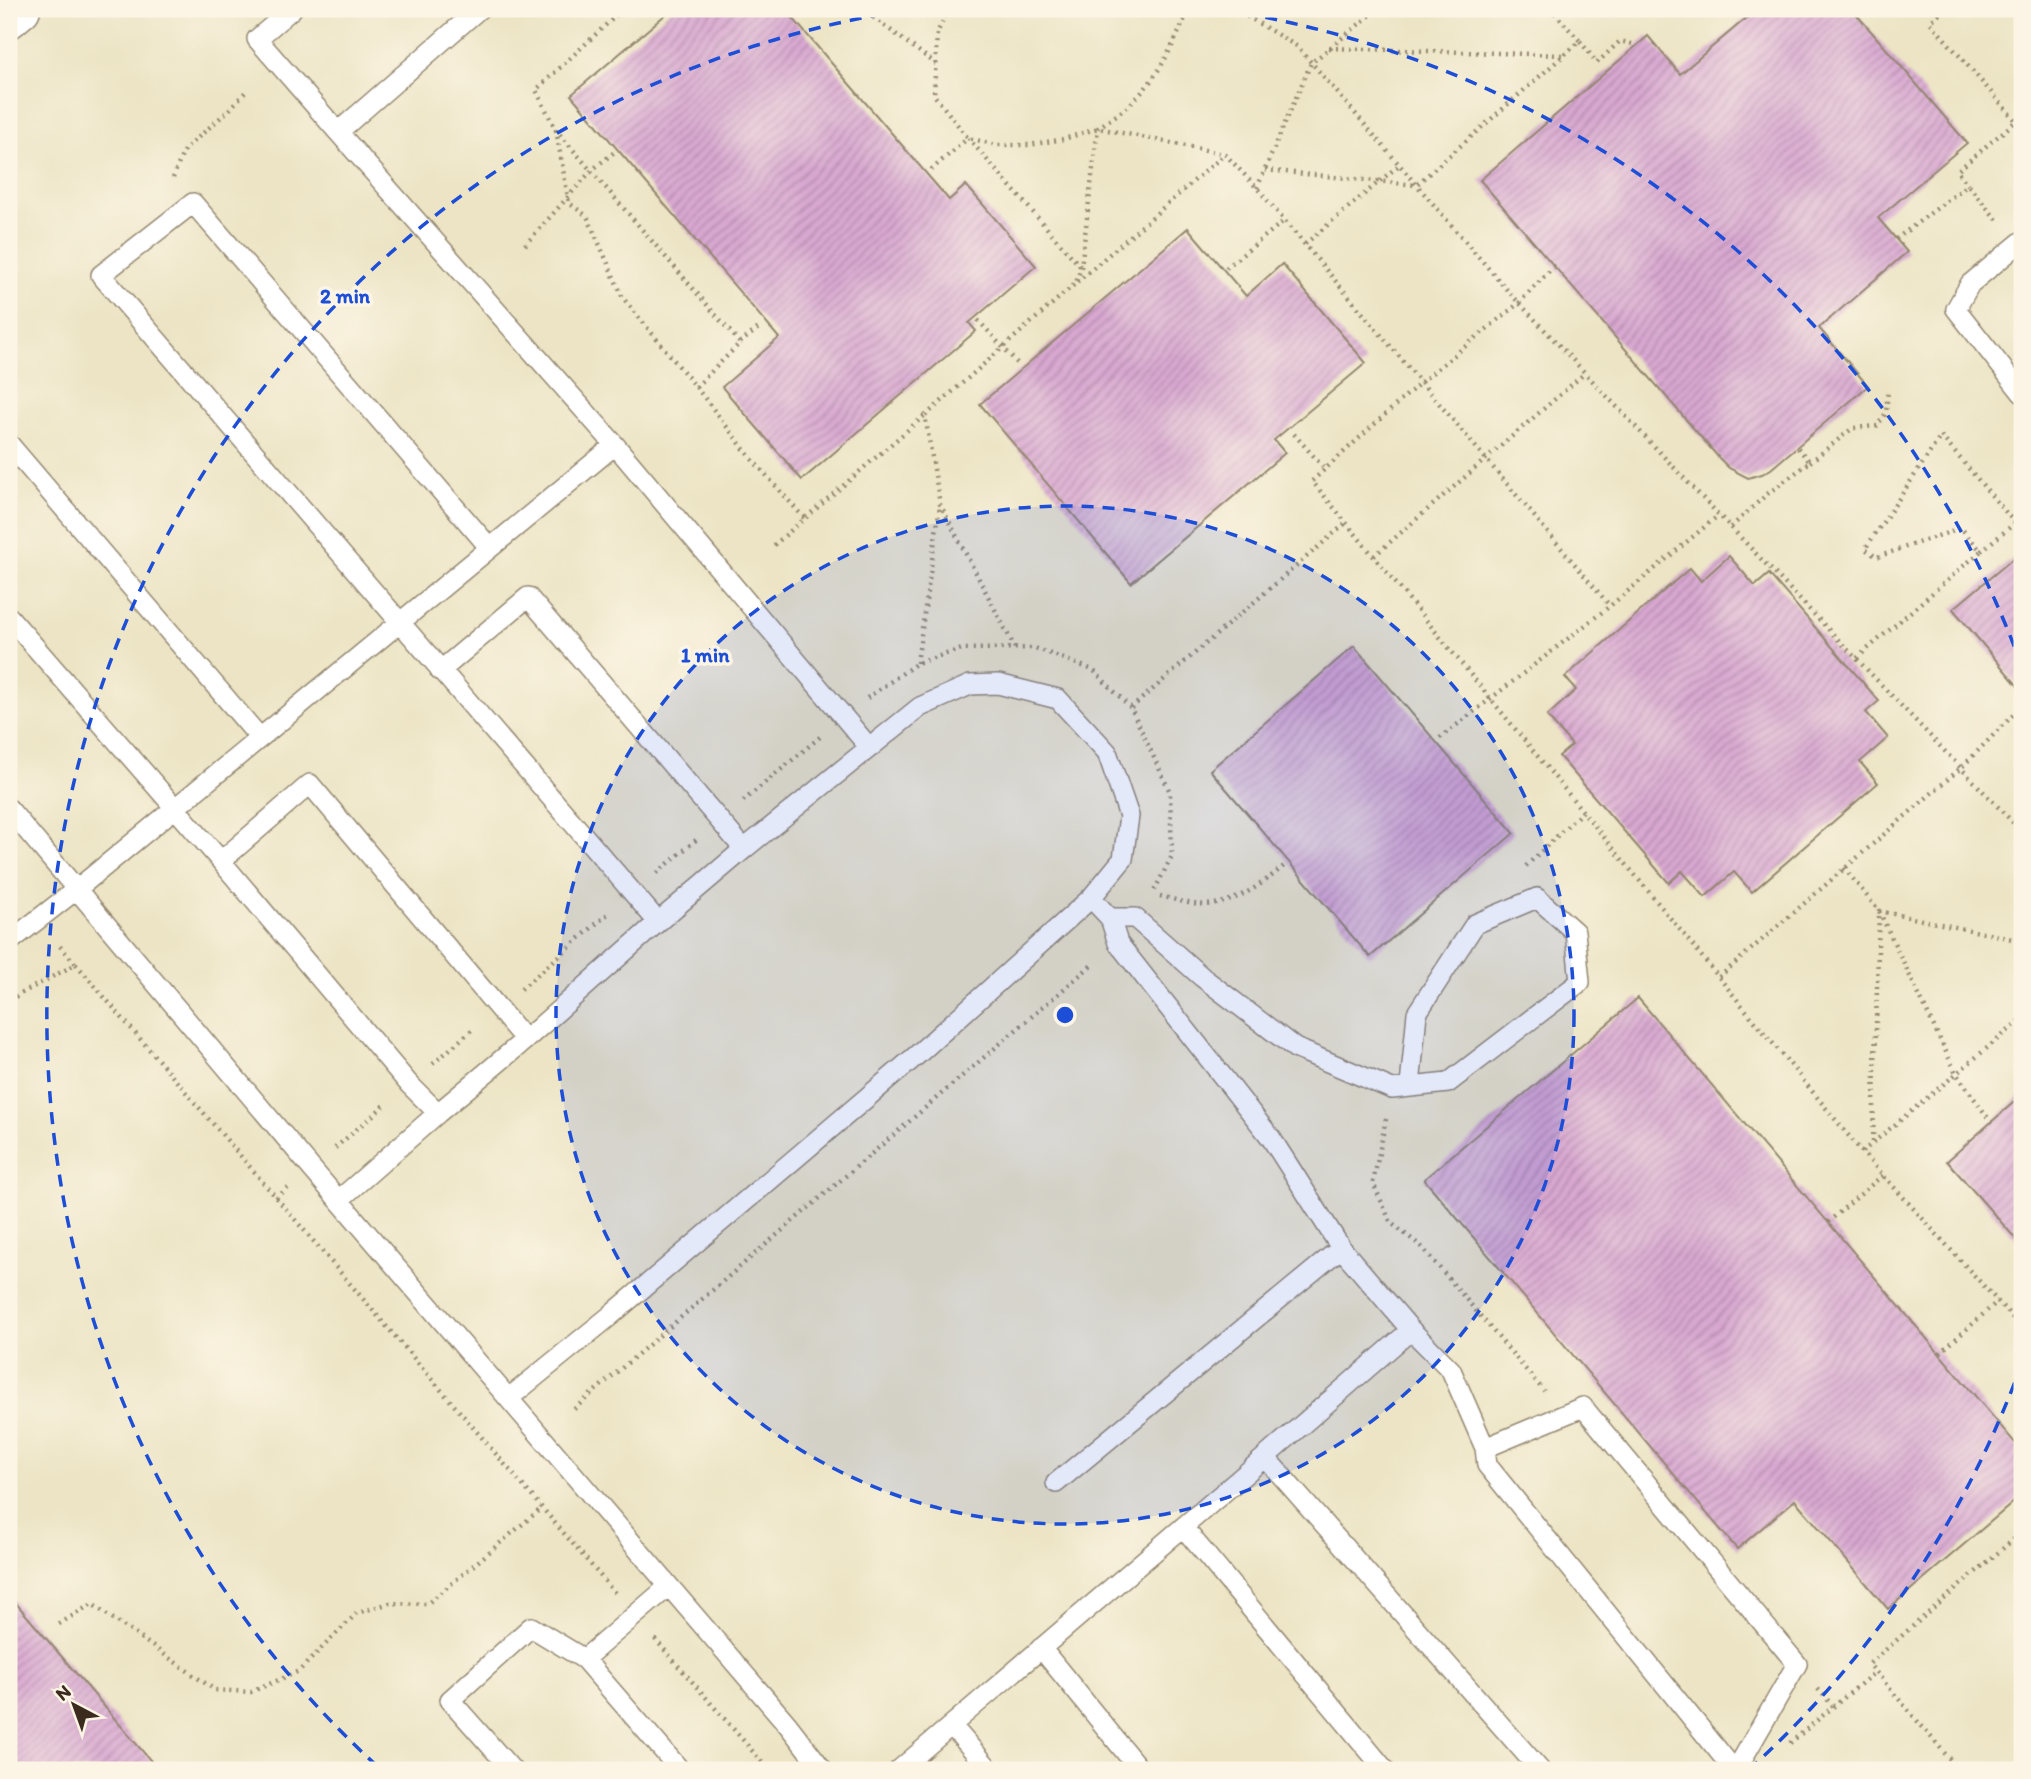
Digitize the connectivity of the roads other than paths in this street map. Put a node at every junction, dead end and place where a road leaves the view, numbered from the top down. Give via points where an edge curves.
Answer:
1 (21, 9) edge
2 (292, 9) edge
3 (479, 9) edge
4 (9, 19) edge
5 (338, 132) junction
6 (2022, 241) edge
7 (2022, 393) edge
8 (9, 444) edge
9 (615, 445) junction
10 (490, 548) junction
11 (9, 617) edge
12 (399, 623) junction
13 (440, 671) junction
14 (260, 738) junction
15 (869, 747) junction
16 (175, 807) junction
17 (9, 809) edge
18 (744, 849) junction
19 (221, 861) junction
20 (77, 889) junction
21 (1091, 898) junction
22 (1110, 918) junction
23 (658, 922) junction
24 (9, 942) edge
25 (525, 1040) junction
26 (1401, 1088) junction
27 (438, 1113) junction
28 (340, 1199) junction
29 (1341, 1248) junction
30 (1411, 1331) junction
31 (509, 1398) junction
32 (1485, 1448) junction
33 (1265, 1457) junction
34 (1056, 1483) dead end
35 (1183, 1527) junction
36 (669, 1586) junction
37 (1041, 1648) junction
38 (584, 1660) junction
39 (951, 1727) junction
40 (512, 1770) edge
41 (680, 1770) edge
42 (823, 1770) edge
43 (899, 1770) edge
44 (990, 1770) edge
45 (1140, 1770) edge
46 (1385, 1770) edge
47 (1539, 1770) edge
48 (1735, 1770) edge

1 - 4 street
2 - 5 lane via 257,39
3 - 5 lane
5 - 9 lane
6 - 7 lane via 1970,284 1956,309
8 - 14 lane
9 - 10 lane
9 - 15 lane
10 - 12 lane
10 - 12 lane via 193,202 101,275
11 - 16 lane
12 - 13 lane
12 - 14 lane
13 - 18 lane via 528,597
13 - 23 lane
14 - 16 lane
15 - 18 lane
15 - 21 lane via 920,706 970,685 998,684 1058,699 1107,752 1129,816 1123,859
16 - 19 lane
16 - 20 lane
17 - 20 lane
18 - 23 lane
19 - 25 lane via 310,784
19 - 27 lane
20 - 24 lane
20 - 28 lane
21 - 22 lane
21 - 31 lane via 918,1055
22 - 26 lane via 1135,918 1202,978 1295,1048
22 - 29 lane via 1118,943 1271,1138
23 - 25 lane
25 - 27 lane
26 - 26 lane via 1448,1083 1580,982 1575,932 1537,898 1475,924 1417,1013
27 - 28 lane
28 - 31 lane
29 - 30 lane
29 - 34 lane
30 - 32 lane via 1451,1370
30 - 33 lane
31 - 36 lane
32 - 48 lane via 1487,1465
32 - 48 lane via 1583,1407 1797,1664
33 - 35 lane
33 - 47 lane
35 - 37 lane
35 - 46 lane
36 - 38 lane
36 - 42 lane
37 - 39 lane
37 - 45 lane
38 - 40 lane via 531,1627 450,1700
38 - 41 lane
39 - 43 lane
39 - 44 lane

